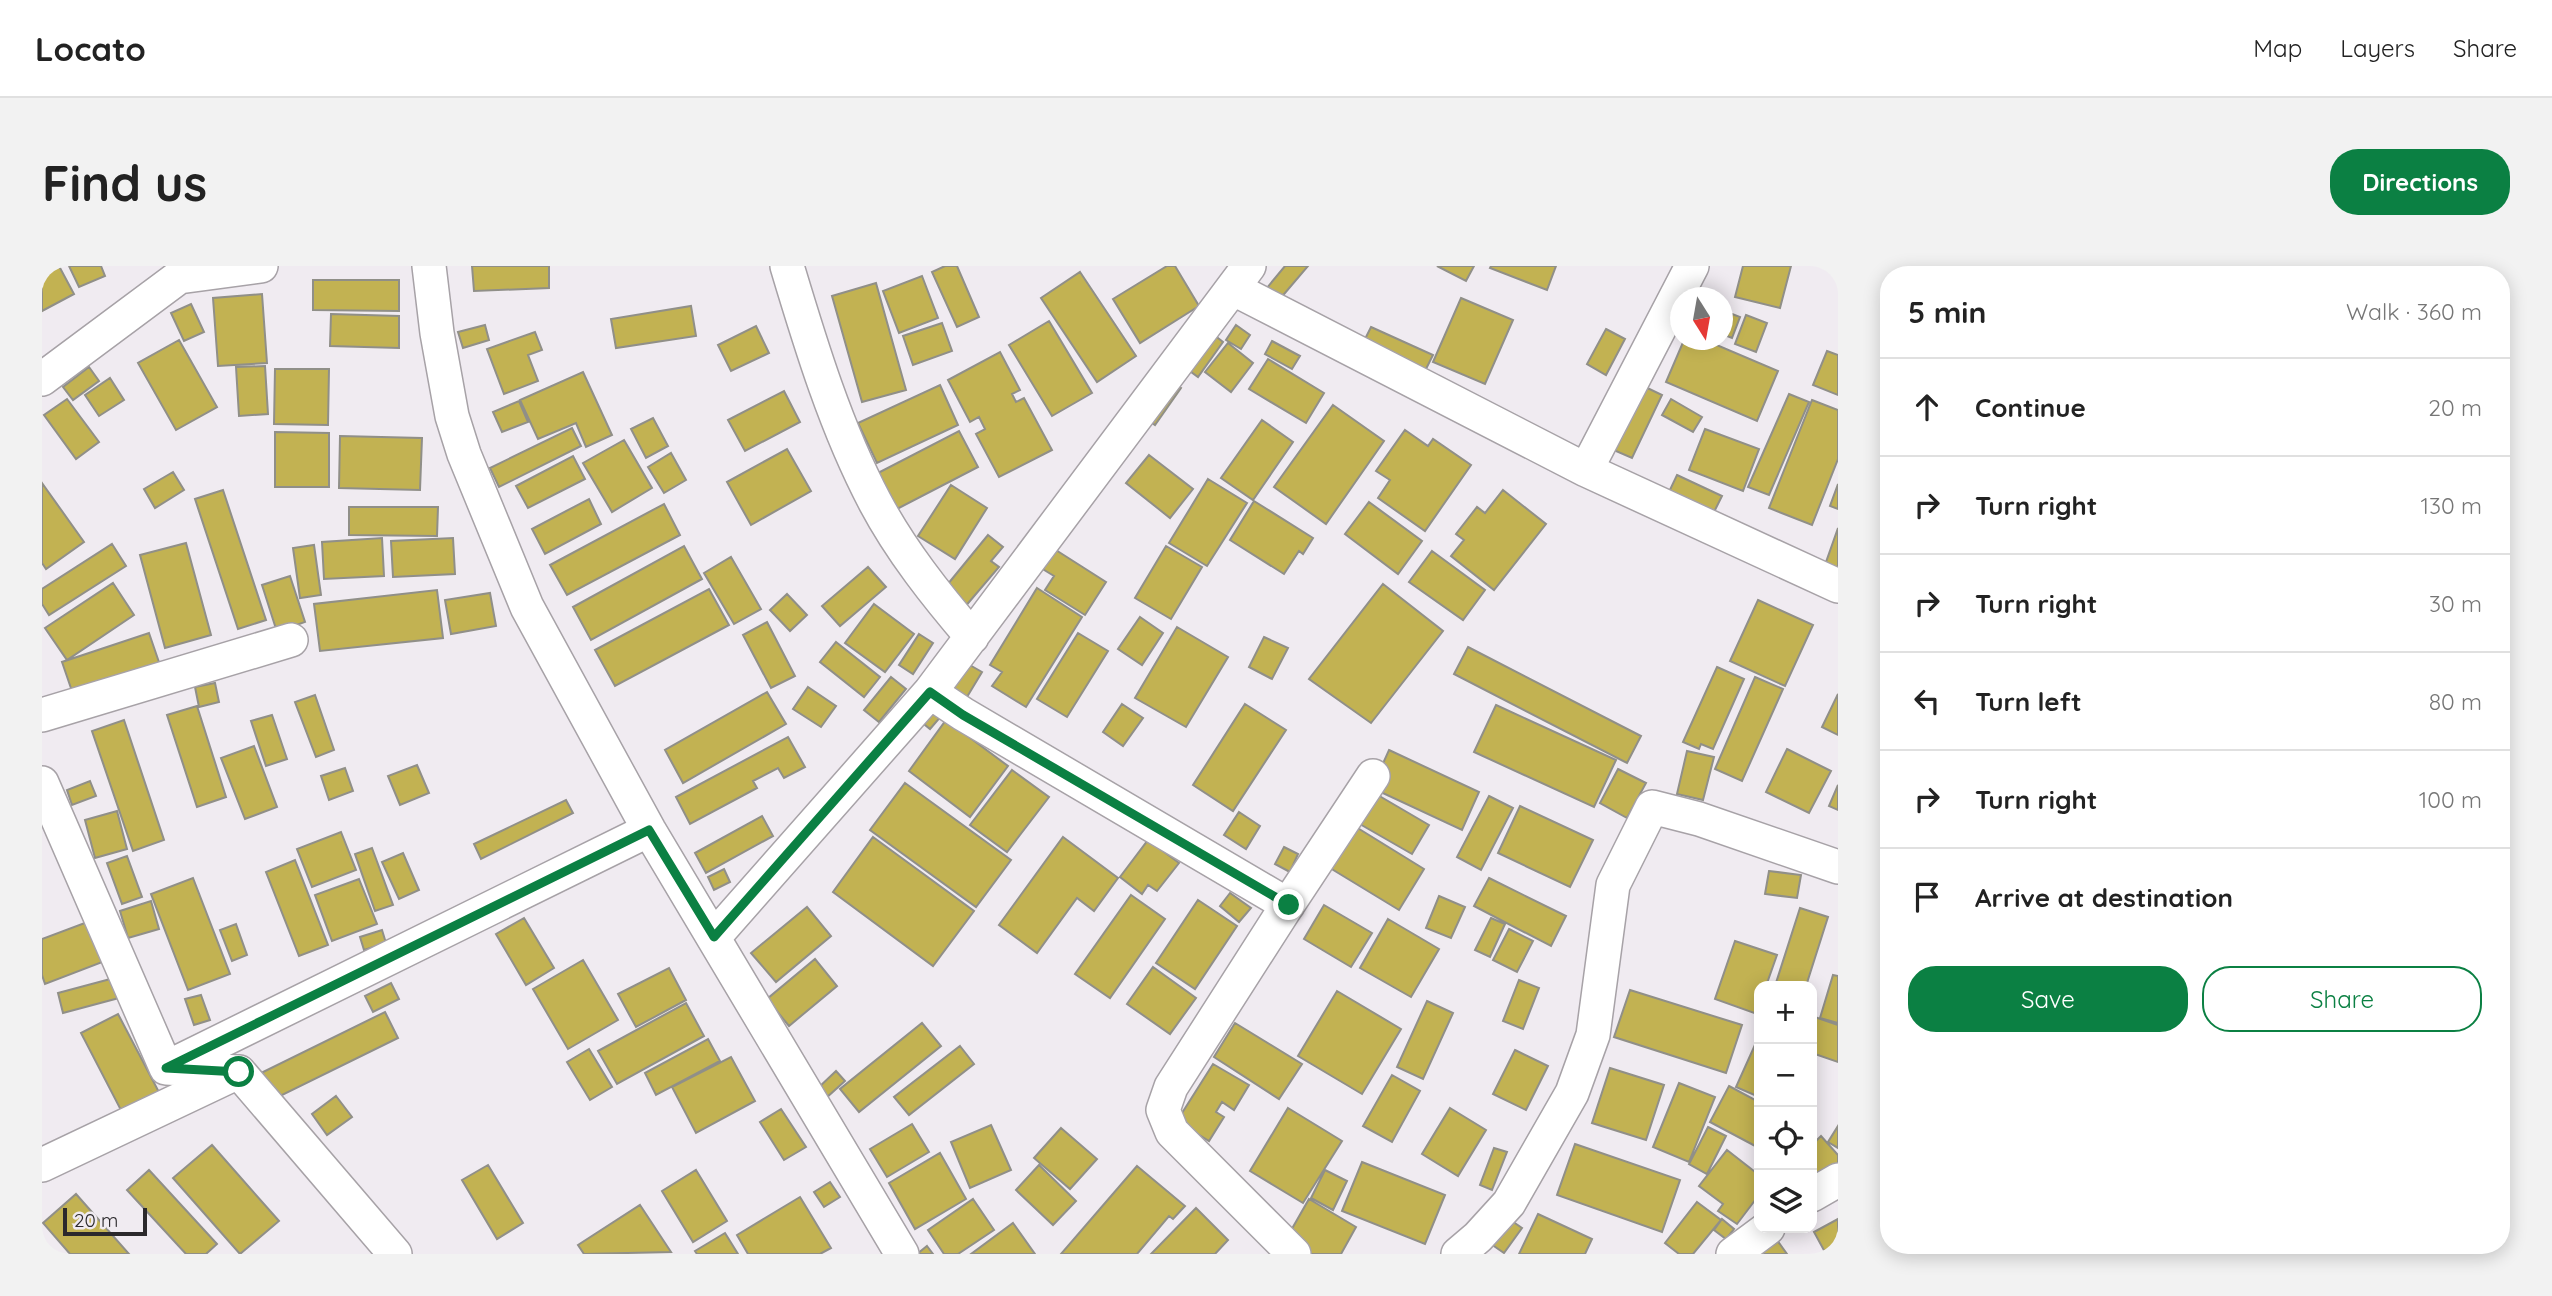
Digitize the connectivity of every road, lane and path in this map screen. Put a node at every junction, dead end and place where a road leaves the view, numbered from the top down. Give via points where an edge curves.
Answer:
1 (261, 266) edge
2 (429, 266) edge
3 (786, 266) edge
4 (1692, 266) edge
5 (177, 272) edge
6 (1241, 277) edge
7 (42, 379) edge
8 (1586, 470) junction
9 (1838, 586) edge
10 (971, 636) junction
11 (291, 640) dead end
12 (930, 692) junction
13 (42, 715) edge
14 (1373, 776) dead end
15 (45, 798) edge
16 (649, 830) junction
17 (1838, 867) edge
18 (1289, 905) junction
19 (714, 937) junction
20 (166, 1068) junction
21 (239, 1072) junction
22 (42, 1165) edge
23 (1838, 1180) edge
24 (1817, 1192) edge
25 (1761, 1233) edge
26 (395, 1254) edge
27 (902, 1254) edge
28 (1294, 1254) edge
29 (1458, 1254) edge
30 (1733, 1254) edge

1 - 5 street
2 - 16 street via 452,416 464,454 527,607
3 - 10 street via 843,435 875,503 932,590
4 - 8 street
5 - 7 street
6 - 8 street
6 - 10 street
8 - 9 street
10 - 12 street
11 - 13 street
12 - 18 street
12 - 19 street
14 - 18 street
15 - 20 street
16 - 19 street
16 - 20 street
17 - 29 street via 1652,807 1613,885 1593,1035 1572,1093 1510,1203
18 - 28 street via 1171,1087 1163,1110 1172,1132
19 - 27 street
20 - 21 street
21 - 22 street
21 - 26 street
23 - 24 street
25 - 30 street

